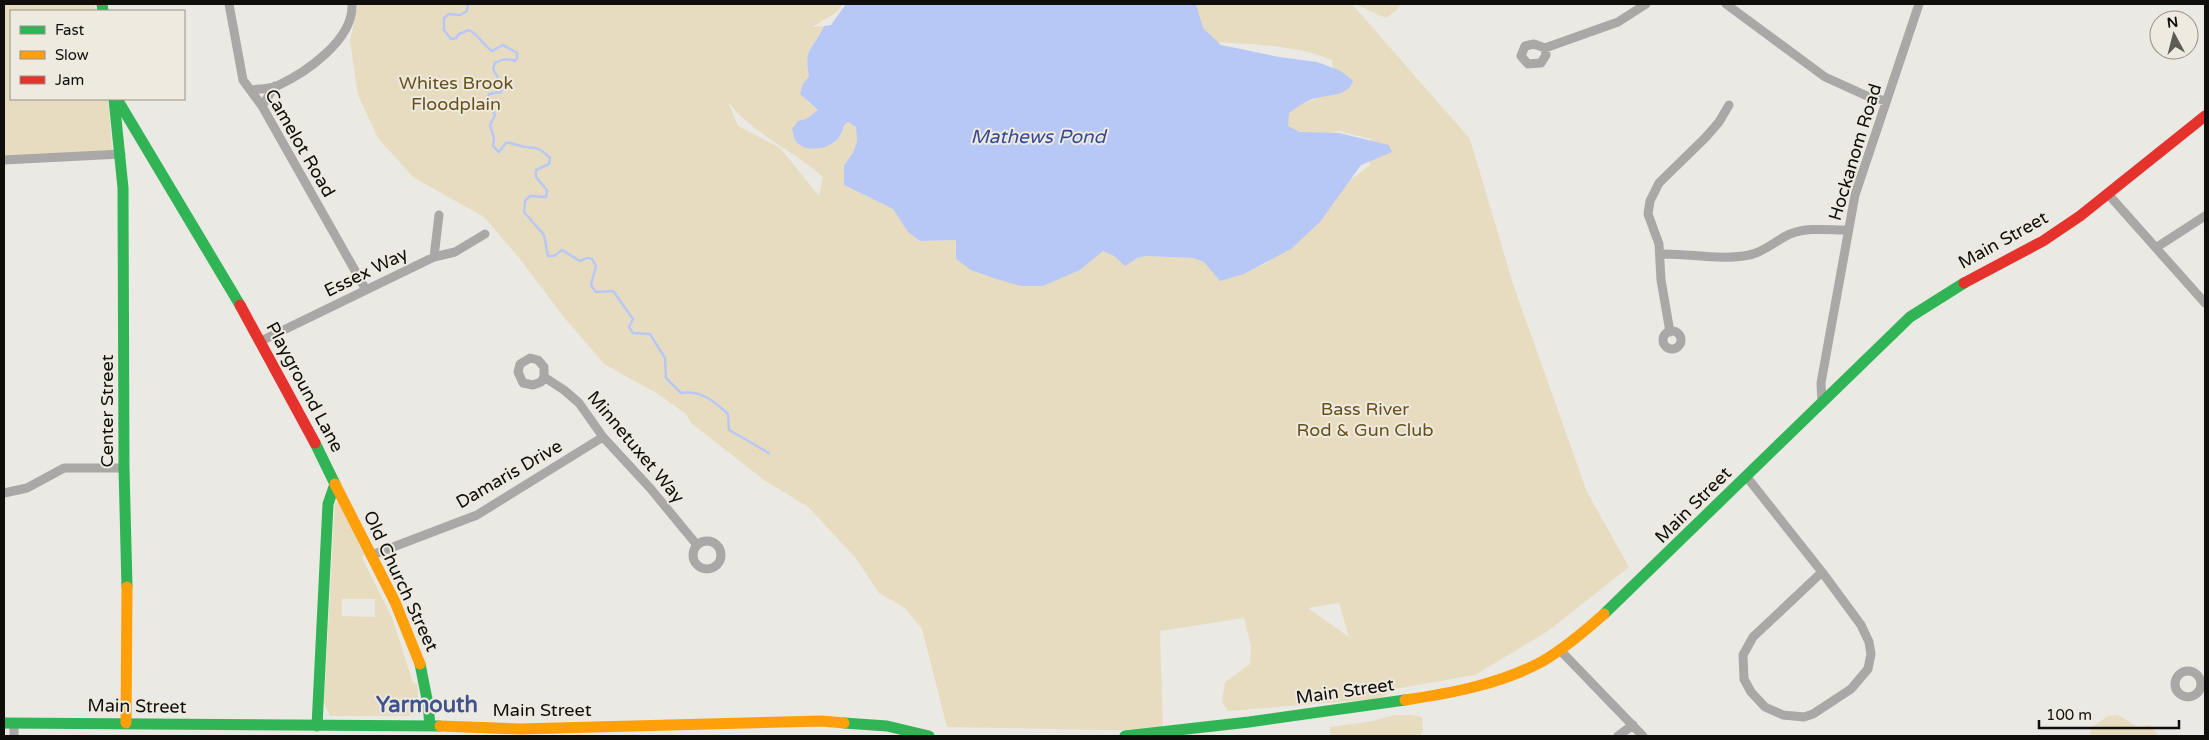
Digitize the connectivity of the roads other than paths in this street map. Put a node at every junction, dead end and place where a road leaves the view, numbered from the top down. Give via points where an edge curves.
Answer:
1 (229, 4) edge
2 (352, 4) edge
3 (1646, 4) edge
4 (1726, 4) edge
5 (1919, 4) edge
6 (1545, 48) dead end
7 (275, 86) junction
8 (250, 90) junction
9 (116, 100) edge
10 (117, 100) edge
11 (1886, 101) junction
12 (1729, 105) dead end
13 (262, 106) junction
14 (2205, 116) edge
15 (120, 154) junction
16 (4, 160) edge
17 (2108, 194) junction
18 (438, 215) dead end
19 (2205, 216) edge
20 (1848, 230) junction
21 (485, 234) dead end
22 (2157, 247) junction
23 (1660, 254) junction
24 (434, 257) junction
25 (366, 290) junction
26 (2205, 303) edge
27 (1670, 332) dead end
28 (261, 341) junction
29 (544, 377) dead end
30 (1822, 402) junction
31 (603, 437) junction
32 (124, 468) junction
33 (1746, 476) junction
34 (335, 484) junction
35 (4, 493) edge
36 (697, 545) dead end
37 (372, 555) junction
38 (1822, 572) junction
39 (1560, 650) junction
40 (9, 723) edge
41 (126, 723) junction
42 (1633, 725) junction
43 (317, 726) junction
44 (430, 726) junction
45 (288, 731) edge
46 (462, 731) edge
47 (1176, 734) edge
48 (14, 736) edge
49 (929, 736) edge
50 (1125, 736) edge
51 (1618, 736) edge
52 (1643, 736) edge

1 - 8 street, Camelot Road via 243,80
2 - 7 street via 349,22 334,45 317,62
3 - 6 street via 1618,22
4 - 11 street via 1825,77 1861,94
5 - 11 street, Hockanom Road
7 - 8 street
7 - 13 street
8 - 13 street, Camelot Road
9 - 15 main road, Center Street
10 - 28 main road, Playground Lane
11 - 20 street, Hockanom Road via 1855,195
12 - 23 street via 1719,122 1668,172 1653,194 1648,214
13 - 25 street, Camelot Road
14 - 17 main road, Main Street
15 - 16 street
15 - 32 main road, Center Street
17 - 22 street
17 - 30 main road, Main Street via 2061,229 1930,301
18 - 24 street
19 - 22 street
20 - 23 street via 1798,231 1747,256
20 - 30 street, Hockanom Road via 1821,383
21 - 24 street, Essex Way via 455,252
22 - 26 street
23 - 27 street
24 - 25 street, Essex Way
25 - 28 street, Essex Way
28 - 34 main road, Playground Lane
29 - 31 street, Minnetuxet Way via 579,403
30 - 33 main road, Main Street
31 - 36 street, Minnetuxet Way
31 - 37 street, Damaris Drive via 477,515
32 - 35 street via 64,468 27,488
32 - 41 main road, Center Street via 128,609
33 - 38 street
33 - 39 main road, Main Street via 1619,602
34 - 37 main road, Old Church Street
34 - 43 main road via 328,504
37 - 44 main road, Old Church Street via 407,628 421,667 429,702
38 - 38 street via 1753,637 1743,655 1744,679 1751,692 1765,707 1783,715 1804,717 1822,710 1852,689 1864,676 1869,664 1870,648 1865,630
39 - 42 street
39 - 47 main road, Main Street via 1512,675 1462,690
40 - 41 main road, Main Street
40 - 48 street
41 - 45 main road, Main Street
42 - 51 street
42 - 52 street
43 - 44 main road, Main Street
43 - 45 main road, Main Street
44 - 46 main road, Main Street
46 - 49 main road, Main Street via 822,721 887,726
47 - 50 main road, Main Street

